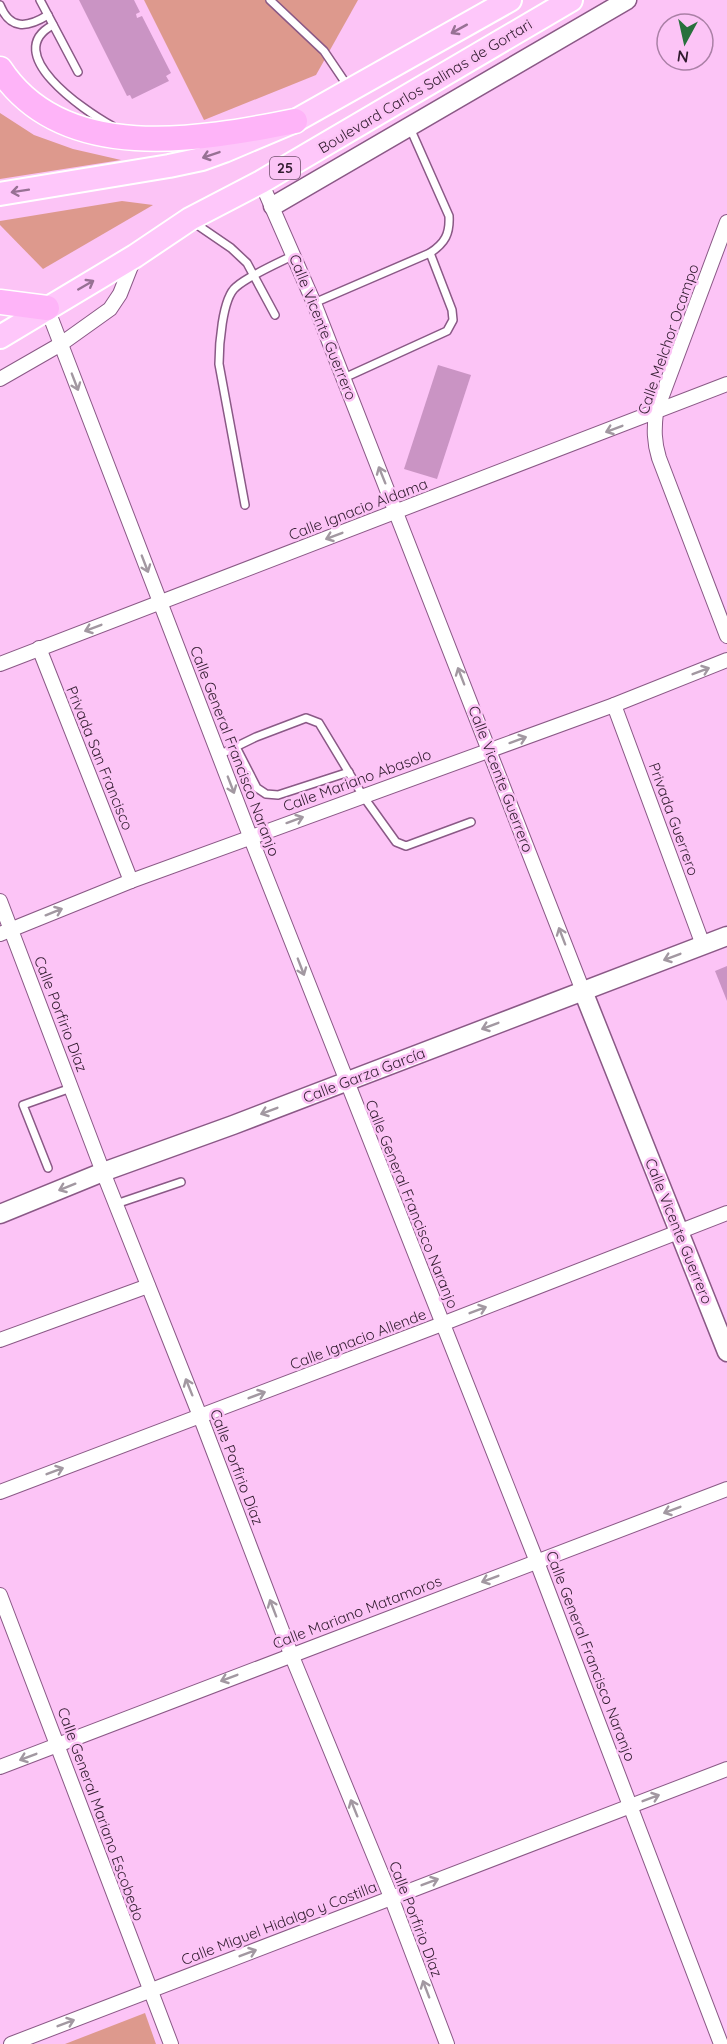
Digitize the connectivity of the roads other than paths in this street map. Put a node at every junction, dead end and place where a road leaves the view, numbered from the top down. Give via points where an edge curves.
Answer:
1 (40, 0) edge
2 (270, 0) edge
3 (510, 0) edge
4 (571, 0) edge
5 (627, 0) edge
6 (0, 4) edge
7 (48, 15) junction
8 (53, 25) junction
9 (30, 38) dead end
10 (0, 69) edge
11 (34, 70) dead end
12 (78, 72) dead end
13 (351, 90) junction
14 (295, 121) junction
15 (409, 126) junction
16 (135, 139) junction
17 (261, 182) junction
18 (0, 194) edge
19 (273, 206) junction
20 (190, 219) junction
21 (727, 222) edge
22 (430, 253) junction
23 (294, 255) junction
24 (135, 256) junction
25 (255, 276) junction
26 (0, 302) edge
27 (314, 303) junction
28 (47, 308) junction
29 (275, 315) dead end
30 (0, 337) edge
31 (61, 344) junction
32 (344, 378) junction
33 (0, 379) edge
34 (727, 384) edge
35 (656, 412) junction
36 (245, 505) dead end
37 (397, 512) junction
38 (159, 602) junction
39 (727, 636) edge
40 (39, 648) junction
41 (727, 660) edge
42 (0, 663) edge
43 (614, 705) junction
44 (236, 747) junction
45 (490, 750) junction
46 (219, 755) junction
47 (349, 772) junction
48 (363, 796) junction
49 (471, 822) dead end
50 (250, 836) junction
51 (131, 881) junction
52 (1, 908) edge
53 (6, 932) edge
54 (727, 936) edge
55 (703, 945) junction
56 (582, 991) junction
57 (346, 1082) junction
58 (71, 1088) junction
59 (48, 1167) dead end
60 (103, 1172) junction
61 (181, 1182) dead end
62 (116, 1204) junction
63 (727, 1213) edge
64 (0, 1214) edge
65 (679, 1231) junction
66 (148, 1286) junction
67 (442, 1324) junction
68 (0, 1340) edge
69 (727, 1352) edge
70 (201, 1416) junction
71 (727, 1489) edge
72 (0, 1492) edge
73 (537, 1562) junction
74 (0, 1595) edge
75 (291, 1654) junction
76 (58, 1745) junction
77 (0, 1767) edge
78 (727, 1768) edge
79 (631, 1806) junction
80 (391, 1897) junction
81 (150, 1990) junction
82 (11, 2044) edge
83 (171, 2044) edge
84 (447, 2044) edge
85 (721, 2044) edge

1 - 7 lane
2 - 13 lane via 324,51
3 -> 13 main road, Boulevard Carlos Salinas de Gortari
4 - 17 main road, Boulevard Carlos Salinas de Gortari / 25
5 - 15 street
6 - 7 lane via 9,21 16,24 37,22
7 - 8 lane
8 - 9 lane
8 - 12 lane
10 - 16 highway via 19,92 65,123 90,132
11 - 16 lane via 86,111
13 - 14 main road, Boulevard Carlos Salinas de Gortari
14 - 16 highway via 240,132
14 -> 18 main road, Boulevard Carlos Salinas de Gortari via 202,159
15 - 19 street
15 - 22 lane via 450,216 446,239
17 - 19 street, Calle Vicente Guerrero
17 - 20 main road, Boulevard Carlos Salinas de Gortari / 25
19 - 23 street, Calle Vicente Guerrero
20 - 24 main road, Boulevard Carlos Salinas de Gortari / 25
20 - 25 lane via 231,248
21 - 35 street, Calle Melchor Ocampo
22 - 27 lane
22 - 32 lane via 452,310 453,320 447,331
23 - 25 lane
23 - 27 street, Calle Vicente Guerrero
28 -> 24 main road, Boulevard Carlos Salinas de Gortari / 25
24 - 31 street via 110,309
25 - 29 lane
25 - 36 lane via 236,286 229,297 219,346 220,380
26 - 28 highway
27 - 32 street, Calle Vicente Guerrero
28 - 30 main road, Boulevard Carlos Salinas de Gortari / 25
28 - 31 street, Calle General Francisco Naranjo
31 - 33 street
31 -> 38 street, Calle General Francisco Naranjo
37 -> 32 street, Calle Vicente Guerrero
34 - 35 street, Calle Ignacio Aldama
35 -> 37 street, Calle Ignacio Aldama
35 - 39 street, Calle Melchor Ocampo via 655,444 659,458
37 -> 38 street, Calle Ignacio Aldama
45 -> 37 street, Calle Vicente Guerrero
38 -> 40 street, Calle Ignacio Aldama
38 - 46 street, Calle General Francisco Naranjo
40 - 42 street, Calle Ignacio Aldama
40 - 51 street, Privada San Francisco
43 -> 41 street, Calle Mariano Abasolo
45 -> 43 street, Calle Mariano Abasolo
43 - 55 street, Privada Guerrero
44 - 46 lane
44 - 47 lane via 257,788 266,794 278,795
44 - 47 lane via 306,718 319,723
45 - 48 street, Calle Mariano Abasolo
56 -> 45 street, Calle Vicente Guerrero
46 -> 50 street, Calle General Francisco Naranjo
47 - 48 lane
48 - 49 lane via 396,842 406,846
50 -> 48 street, Calle Mariano Abasolo
50 - 51 street, Calle Mariano Abasolo
50 -> 57 street, Calle General Francisco Naranjo
53 -> 51 street, Calle Mariano Abasolo
52 - 53 street, Calle Porfirio Díaz
53 - 58 street, Calle Porfirio Díaz
54 - 55 street, Calle Garza García
55 -> 56 street, Calle Garza García
56 -> 57 street, Calle Garza García
56 - 65 street, Calle Vicente Guerrero
57 -> 60 street, Calle Garza García
57 - 67 street, Calle General Francisco Naranjo
58 - 59 lane via 23,1105
58 - 60 street, Calle Porfirio Díaz
60 - 62 street, Calle Porfirio Díaz
60 -> 64 street, Calle Garza García
61 - 62 lane
62 - 66 street, Calle Porfirio Díaz
63 - 65 street, Calle Ignacio Allende
67 -> 65 street, Calle Ignacio Allende
65 - 69 street, Calle Vicente Guerrero
66 - 68 street
70 -> 66 street, Calle Porfirio Díaz
70 -> 67 street, Calle Ignacio Allende
67 - 73 street, Calle General Francisco Naranjo
72 -> 70 street, Calle Ignacio Allende
75 -> 70 street, Calle Porfirio Díaz
71 -> 73 street, Calle Mariano Matamoros
73 -> 75 street, Calle Mariano Matamoros
73 - 79 street, Calle General Francisco Naranjo
74 - 76 street, Calle General Mariano Escobedo
75 -> 76 street, Calle Mariano Matamoros
80 -> 75 street, Calle Porfirio Díaz
76 -> 77 street, Calle Mariano Matamoros
76 - 81 street, Calle General Mariano Escobedo
79 -> 78 street, Calle Miguel Hidalgo y Costilla
80 -> 79 street, Calle Miguel Hidalgo y Costilla
79 - 85 street, Calle General Francisco Naranjo
81 -> 80 street, Calle Miguel Hidalgo y Costilla
84 -> 80 street, Calle Porfirio Díaz
82 -> 81 street, Calle Miguel Hidalgo y Costilla
81 - 83 street, Calle General Mariano Escobedo

